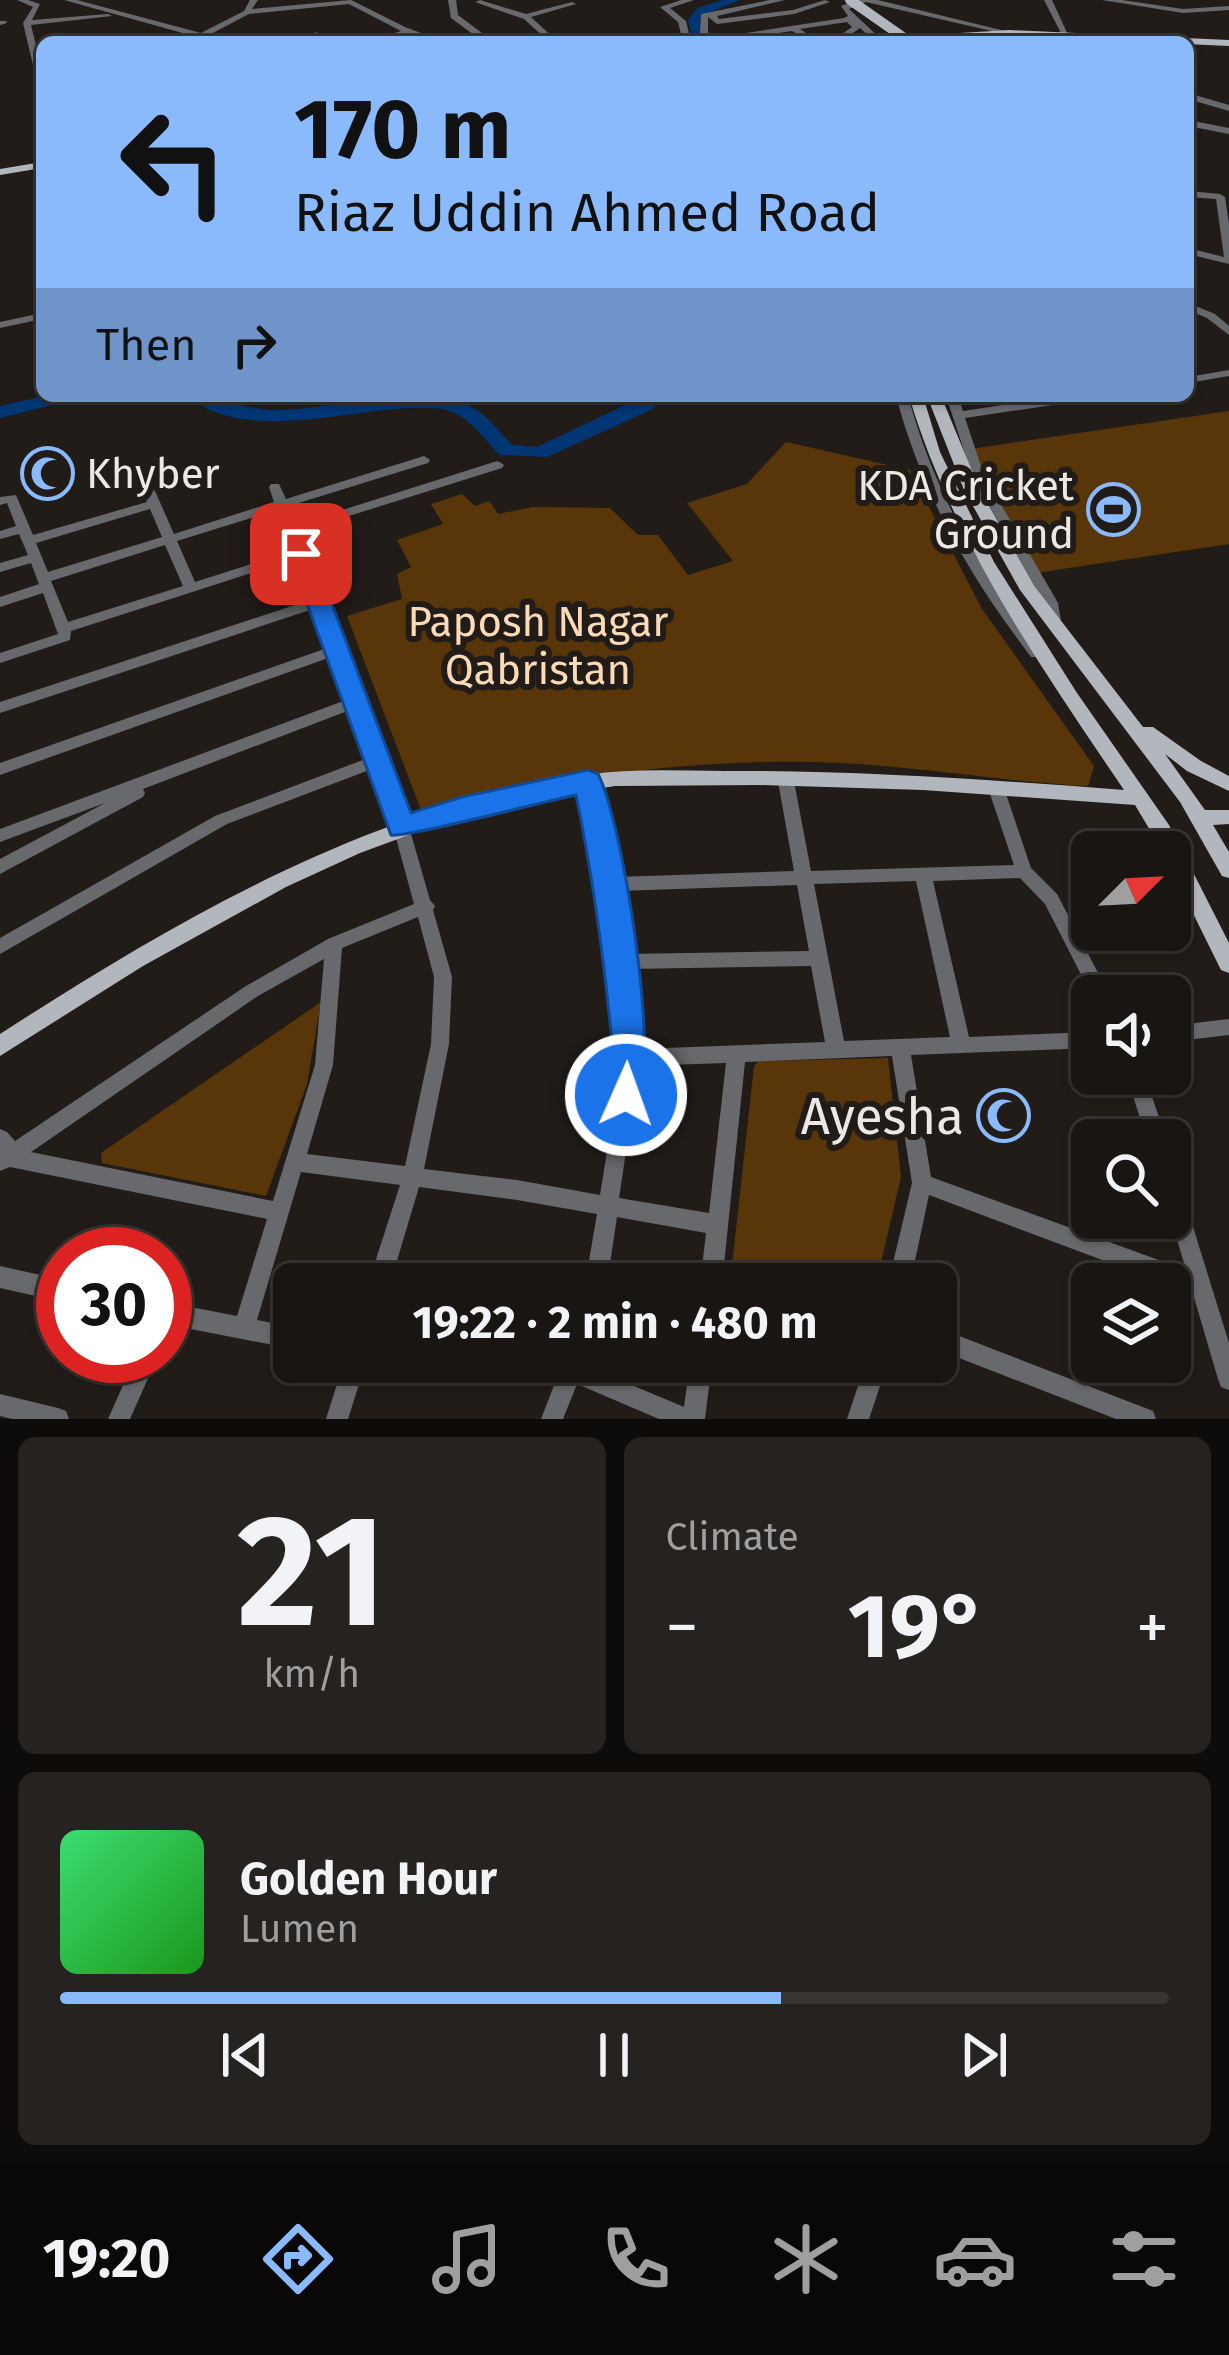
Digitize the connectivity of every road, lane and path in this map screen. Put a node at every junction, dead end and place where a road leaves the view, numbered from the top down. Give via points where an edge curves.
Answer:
1 (21, 0) edge
2 (68, 0) edge
3 (254, 0) edge
4 (452, 0) edge
5 (652, 0) edge
6 (690, 0) edge
7 (781, 0) edge
8 (850, 0) edge
9 (866, 0) edge
10 (926, 0) edge
11 (1048, 0) edge
12 (1106, 0) edge
13 (1174, 0) edge
14 (1188, 0) edge
15 (1215, 0) edge
16 (349, 1) edge
17 (827, 1) edge
18 (479, 2) edge
19 (572, 4) dead end
20 (1229, 6) edge
21 (664, 7) junction
22 (919, 10) junction
23 (248, 12) junction
24 (712, 14) junction
25 (117, 15) junction
26 (525, 16) junction
27 (27, 23) junction
28 (853, 23) junction
29 (794, 28) junction
30 (409, 32) junction
31 (1009, 33) junction
32 (316, 34) dead end
33 (478, 35) junction
34 (1066, 35) junction
35 (202, 36) joint
36 (318, 36) edge
37 (396, 36) edge
38 (422, 36) edge
39 (474, 36) edge
40 (483, 36) edge
41 (502, 36) edge
42 (544, 36) edge
43 (686, 36) edge
44 (709, 36) edge
45 (744, 36) edge
46 (807, 36) edge
47 (841, 36) edge
48 (873, 36) edge
49 (874, 36) edge
50 (875, 36) edge
51 (901, 36) edge
52 (961, 36) edge
53 (1021, 36) edge
54 (1054, 36) edge
55 (1086, 36) edge
56 (1194, 41) edge
57 (1229, 43) edge
58 (36, 61) edge
59 (1194, 98) edge
60 (1229, 109) edge
61 (1194, 124) edge
62 (1229, 131) edge
63 (36, 164) edge
64 (0, 169) edge
65 (1194, 195) edge
66 (1227, 225) edge
67 (1194, 253) edge
68 (1229, 260) edge
69 (1194, 265) edge
70 (1194, 309) edge
71 (36, 317) edge
72 (0, 326) edge
73 (1229, 332) edge
74 (1229, 373) edge
75 (1194, 379) edge
76 (904, 402) edge
77 (918, 402) edge
78 (936, 402) edge
79 (954, 402) edge
80 (1046, 402) edge
81 (958, 415) junction
82 (424, 460) dead end
83 (498, 465) dead end
84 (142, 476) dead end
85 (275, 487) dead end
86 (0, 500) edge
87 (155, 503) junction
88 (283, 505) junction
89 (292, 530) junction
90 (27, 534) junction
91 (0, 535) edge
92 (170, 539) junction
93 (301, 554) junction
94 (36, 557) junction
95 (0, 568) edge
96 (46, 582) junction
97 (190, 587) junction
98 (0, 602) edge
99 (319, 602) junction
100 (1054, 621) junction
101 (64, 628) junction
102 (336, 650) junction
103 (0, 658) edge
104 (1071, 698) junction
105 (356, 702) junction
106 (0, 708) edge
107 (1124, 714) junction
108 (377, 761) junction
109 (0, 769) edge
110 (182, 769) junction
111 (785, 776) junction
112 (588, 781) junction
113 (1229, 784) edge
114 (996, 788) junction
115 (1141, 798) junction
116 (1200, 818) junction
117 (1229, 818) edge
118 (401, 827) junction
119 (0, 836) edge
120 (0, 867) edge
121 (1229, 870) edge
122 (1024, 871) junction
123 (923, 874) junction
124 (804, 877) junction
125 (610, 884) junction
126 (426, 906) junction
127 (334, 944) junction
128 (0, 947) edge
129 (817, 958) junction
130 (620, 962) junction
131 (1229, 964) edge
132 (1090, 975) edge
133 (1229, 1027) edge
134 (1191, 1032) edge
135 (1071, 1041) edge
136 (961, 1044) junction
137 (0, 1046) edge
138 (900, 1047) junction
139 (836, 1050) junction
140 (736, 1054) junction
141 (631, 1058) junction
142 (5, 1152) edge
143 (295, 1162) junction
144 (412, 1178) junction
145 (922, 1183) junction
146 (610, 1208) junction
147 (280, 1211) junction
148 (719, 1226) junction
149 (1186, 1239) edge
150 (386, 1263) edge
151 (600, 1263) edge
152 (714, 1263) edge
153 (904, 1263) edge
154 (0, 1277) edge
155 (36, 1285) edge
156 (1200, 1286) junction
157 (192, 1318) edge
158 (244, 1328) junction
159 (273, 1334) edge
160 (957, 1346) edge
161 (1229, 1379) edge
162 (135, 1383) edge
163 (348, 1383) edge
164 (566, 1383) edge
165 (611, 1383) edge
166 (697, 1383) edge
167 (870, 1383) edge
168 (0, 1405) edge
169 (58, 1419) edge
170 (119, 1419) edge
171 (337, 1419) edge
172 (552, 1419) edge
173 (690, 1419) edge
174 (858, 1419) edge
175 (1144, 1419) edge

1 - 27 street via 36,4
2 - 25 street
3 - 23 street
4 - 33 street via 454,16
5 - 21 street
6 - 21 street
7 - 24 street
8 - 51 main road, bridge
9 - 22 street
9 - 50 street via 844,8
10 - 22 street
11 - 34 street
12 - 20 street via 1183,10
13 - 14 street
15 - 20 street
16 - 23 street
16 - 30 street
17 - 24 street via 717,22
17 - 28 street
17 - 49 main road, bridge
18 - 26 street
19 - 26 street
21 - 43 street via 682,21
22 - 31 street
23 - 35 street
24 - 44 street via 700,22
25 - 27 street
25 - 35 street
26 - 41 street
26 - 42 street
27 - 58 street
28 - 29 street
28 - 47 street
28 - 48 street
29 - 45 street
29 - 46 street
30 - 37 street
30 - 38 street
31 - 52 main road
31 - 53 main road
32 - 36 street
33 - 39 street
33 - 40 street
34 - 54 main road
34 - 55 main road
56 - 57 main road
59 - 60 street
61 - 62 street
63 - 64 main road
65 - 66 street via 1220,197
66 - 68 street
67 - 68 street
68 - 69 street
70 - 73 street
71 - 72 street
74 - 75 street
76 - 104 street via 954,538
77 - 104 main road via 986,562
78 - 100 main road via 972,490
79 - 81 street
80 - 81 street
81 - 100 street via 978,475
82 - 88 street
83 - 89 street
84 - 87 street
85 - 88 street
86 - 90 street via 11,498
87 - 90 street
87 - 92 street
88 - 89 street
88 - 92 street
89 - 93 street
90 - 91 street
90 - 94 street
92 - 96 street
92 - 97 street
93 - 97 street
93 - 99 street
94 - 95 street
94 - 96 street
96 - 98 street
96 - 101 street
97 - 101 street
99 - 102 street
99 - 106 street
100 - 107 main road
101 - 103 street via 64,637
102 - 105 street
102 - 109 street
104 - 115 main road
105 - 108 street
105 - 110 street
107 - 113 main road
107 - 116 main road
108 - 118 street
108 - 128 street via 221,820
110 - 119 street
110 - 120 street
111 - 112 main road
111 - 114 main road
111 - 124 street
112 - 118 main road
112 - 125 street
114 - 115 main road
114 - 122 street
115 - 131 main road
116 - 117 main road
116 - 121 main road
118 - 126 street
118 - 137 main road via 274,883
122 - 123 street
122 - 132 street via 1051,899
123 - 124 street
123 - 136 street
124 - 125 street
124 - 129 street
125 - 130 street
126 - 127 street
126 - 144 street via 442,977 441,1022
127 - 142 street
127 - 143 street via 324,1065
129 - 130 street
129 - 139 street
130 - 141 street
133 - 134 street
135 - 136 street
136 - 138 street
138 - 139 street
138 - 145 street
139 - 140 street
140 - 141 street
140 - 148 street
141 - 146 street
142 - 147 street
143 - 144 street
143 - 147 street
144 - 146 street
144 - 150 street
145 - 153 street
145 - 156 street
146 - 148 street
146 - 151 street
147 - 158 street
148 - 152 street
149 - 156 street
154 - 155 street
156 - 161 street
157 - 158 street
158 - 159 street
160 - 175 street
162 - 170 street
163 - 171 street
164 - 172 street
165 - 173 street
166 - 173 street
167 - 174 street
168 - 169 street

